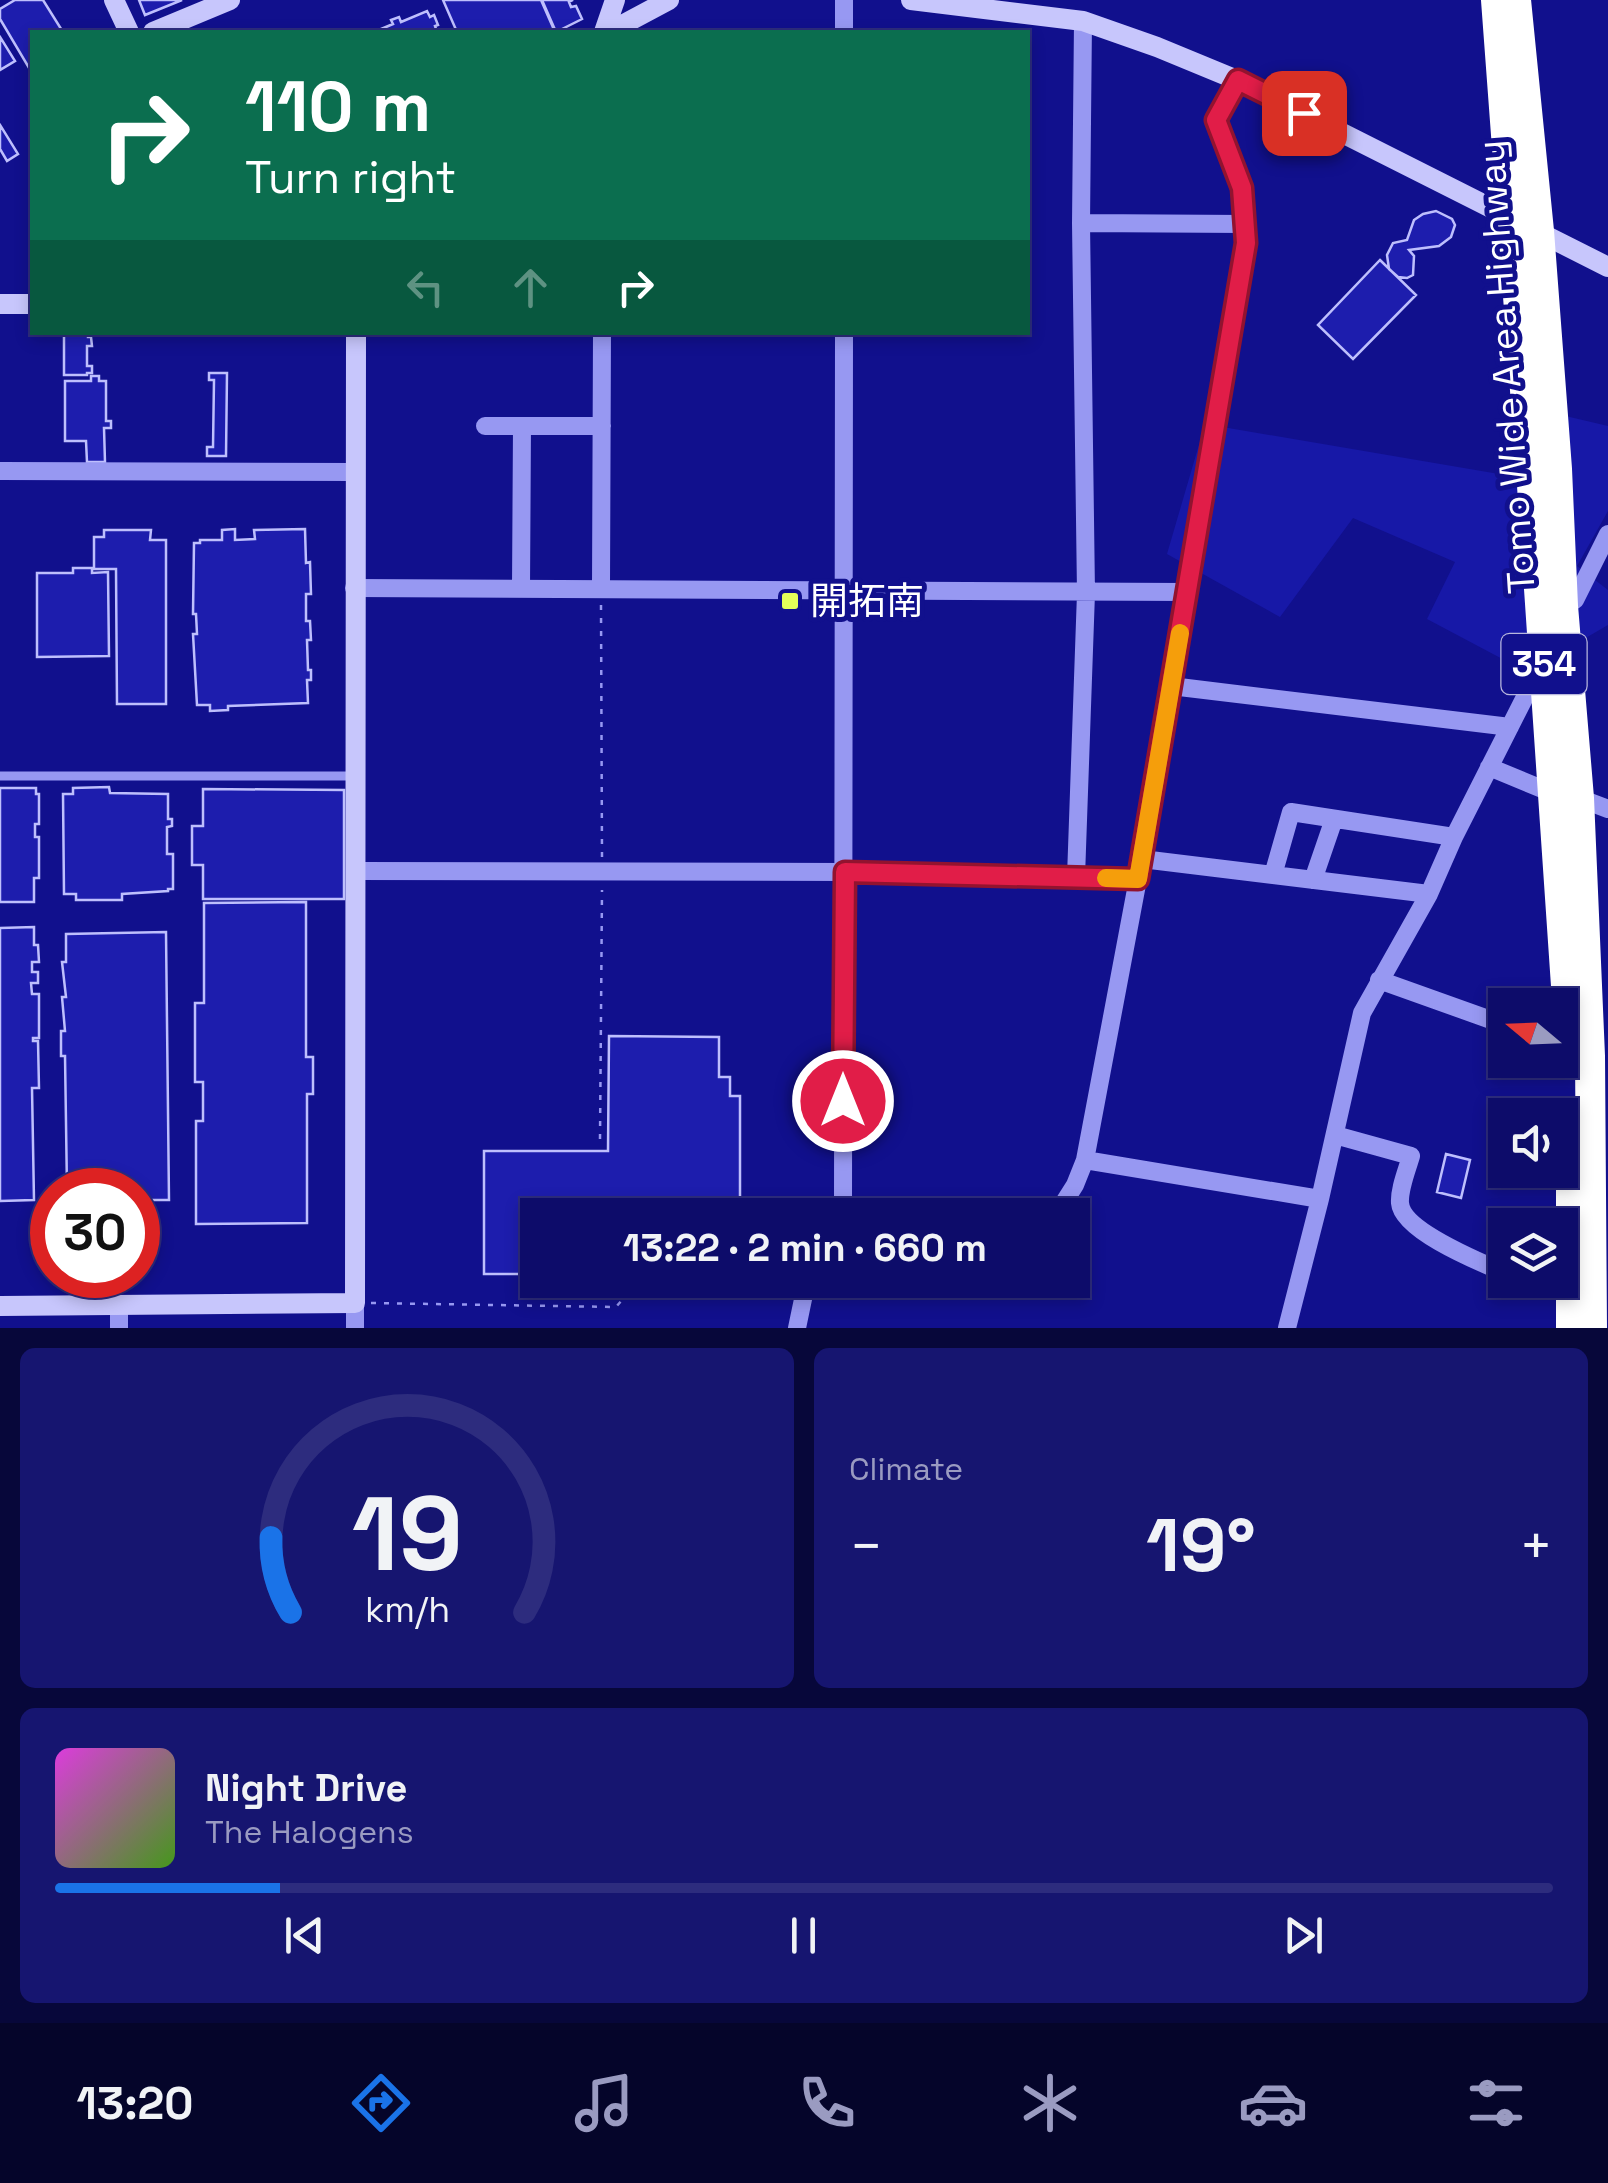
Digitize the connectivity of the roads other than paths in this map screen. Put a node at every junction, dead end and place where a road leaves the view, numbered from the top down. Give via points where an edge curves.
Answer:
1 (114, 0) edge
2 (230, 0) edge
3 (615, 0) edge
4 (669, 0) edge
5 (844, 0) edge
6 (911, 0) edge
7 (1496, 0) edge
8 (1516, 0) edge
9 (1083, 22) junction
10 (128, 30) edge
11 (158, 30) edge
12 (608, 30) edge
13 (611, 30) edge
14 (844, 30) edge
15 (1238, 80) junction
16 (1512, 218) junction
17 (1081, 223) junction
18 (1246, 224) junction
19 (1540, 231) junction
20 (1608, 268) edge
21 (0, 304) edge
22 (30, 304) edge
23 (356, 335) edge
24 (602, 335) edge
25 (844, 335) edge
26 (485, 426) dead end
27 (522, 426) junction
28 (602, 426) junction
29 (0, 471) edge
30 (355, 472) junction
31 (1608, 534) edge
32 (354, 588) junction
33 (521, 588) junction
34 (601, 588) junction
35 (843, 590) junction
36 (1186, 592) junction
37 (1086, 593) junction
38 (1563, 606) junction
39 (1546, 680) junction
40 (1171, 686) junction
41 (1510, 727) junction
42 (1490, 768) junction
43 (0, 776) edge
44 (356, 776) junction
45 (1566, 795) junction
46 (1608, 809) edge
47 (1334, 819) junction
48 (1454, 837) junction
49 (1142, 859) junction
50 (355, 871) junction
51 (845, 872) junction
52 (1272, 875) junction
53 (1076, 877) junction
54 (1138, 879) junction
55 (1314, 880) junction
56 (1429, 894) junction
57 (1379, 980) junction
58 (1565, 988) edge
59 (1488, 1019) edge
60 (1566, 1078) edge
61 (1334, 1136) junction
62 (1085, 1160) junction
63 (843, 1198) edge
64 (1067, 1198) edge
65 (1320, 1200) junction
66 (1570, 1208) edge
67 (1488, 1266) edge
68 (803, 1298) edge
69 (1572, 1298) edge
70 (355, 1303) junction
71 (0, 1306) edge
72 (119, 1306) junction
73 (118, 1328) edge
74 (355, 1328) edge
75 (797, 1328) edge
76 (1287, 1328) edge
77 (1571, 1328) edge
78 (1592, 1328) edge

1 - 10 street
2 - 11 street
3 - 12 street
4 - 13 street
5 - 14 street
6 - 9 street
7 - 16 highway, Tomo Wide Area Highway / 354
8 - 19 highway, Tomo Wide Area Highway / 354
9 - 15 street
9 - 17 street
15 - 16 street
15 - 18 street via 1216,120 1242,188
16 - 19 street
16 - 39 highway, Tomo Wide Area Highway / 354
17 - 18 street
17 - 37 street
18 - 36 street
19 - 20 street
19 - 38 highway, Tomo Wide Area Highway / 354
21 - 22 street
23 - 30 street
24 - 28 street
25 - 35 street
26 - 27 street
27 - 28 street
27 - 33 street
28 - 34 street
29 - 30 street
30 - 32 street
31 - 38 street via 1575,600
32 - 33 street
32 - 44 street
33 - 34 street
34 - 35 street
35 - 37 street
35 - 51 street
36 - 37 street
36 - 40 street
37 - 53 street
38 - 45 highway, Tomo Wide Area Highway / 354
39 - 41 street via 1528,691
39 - 45 highway, Tomo Wide Area Highway / 354
40 - 41 street
40 - 49 street
41 - 42 street
42 - 45 street
42 - 48 street
43 - 44 lane
44 - 50 street
45 - 46 street
45 - 58 highway, Tomo Wide Area Highway / 354
45 - 78 highway, Tomo Wide Area Highway / 354 via 1590,1056
47 - 48 street
47 - 52 street via 1291,812
47 - 55 street
48 - 56 street
49 - 52 street
49 - 54 street
50 - 51 street
50 - 70 street
51 - 53 street
51 - 63 street
52 - 55 street
53 - 54 street
54 - 62 street
55 - 56 street
56 - 57 street
57 - 59 street
57 - 61 street via 1362,1013
60 - 66 highway, Tomo Wide Area Highway / 354
61 - 65 street
61 - 67 street via 1411,1156 1402,1210 1421,1230
62 - 64 street
62 - 65 street
65 - 76 street
68 - 75 street
69 - 77 highway, Tomo Wide Area Highway / 354
70 - 72 street
70 - 74 street
71 - 72 street
72 - 73 street

